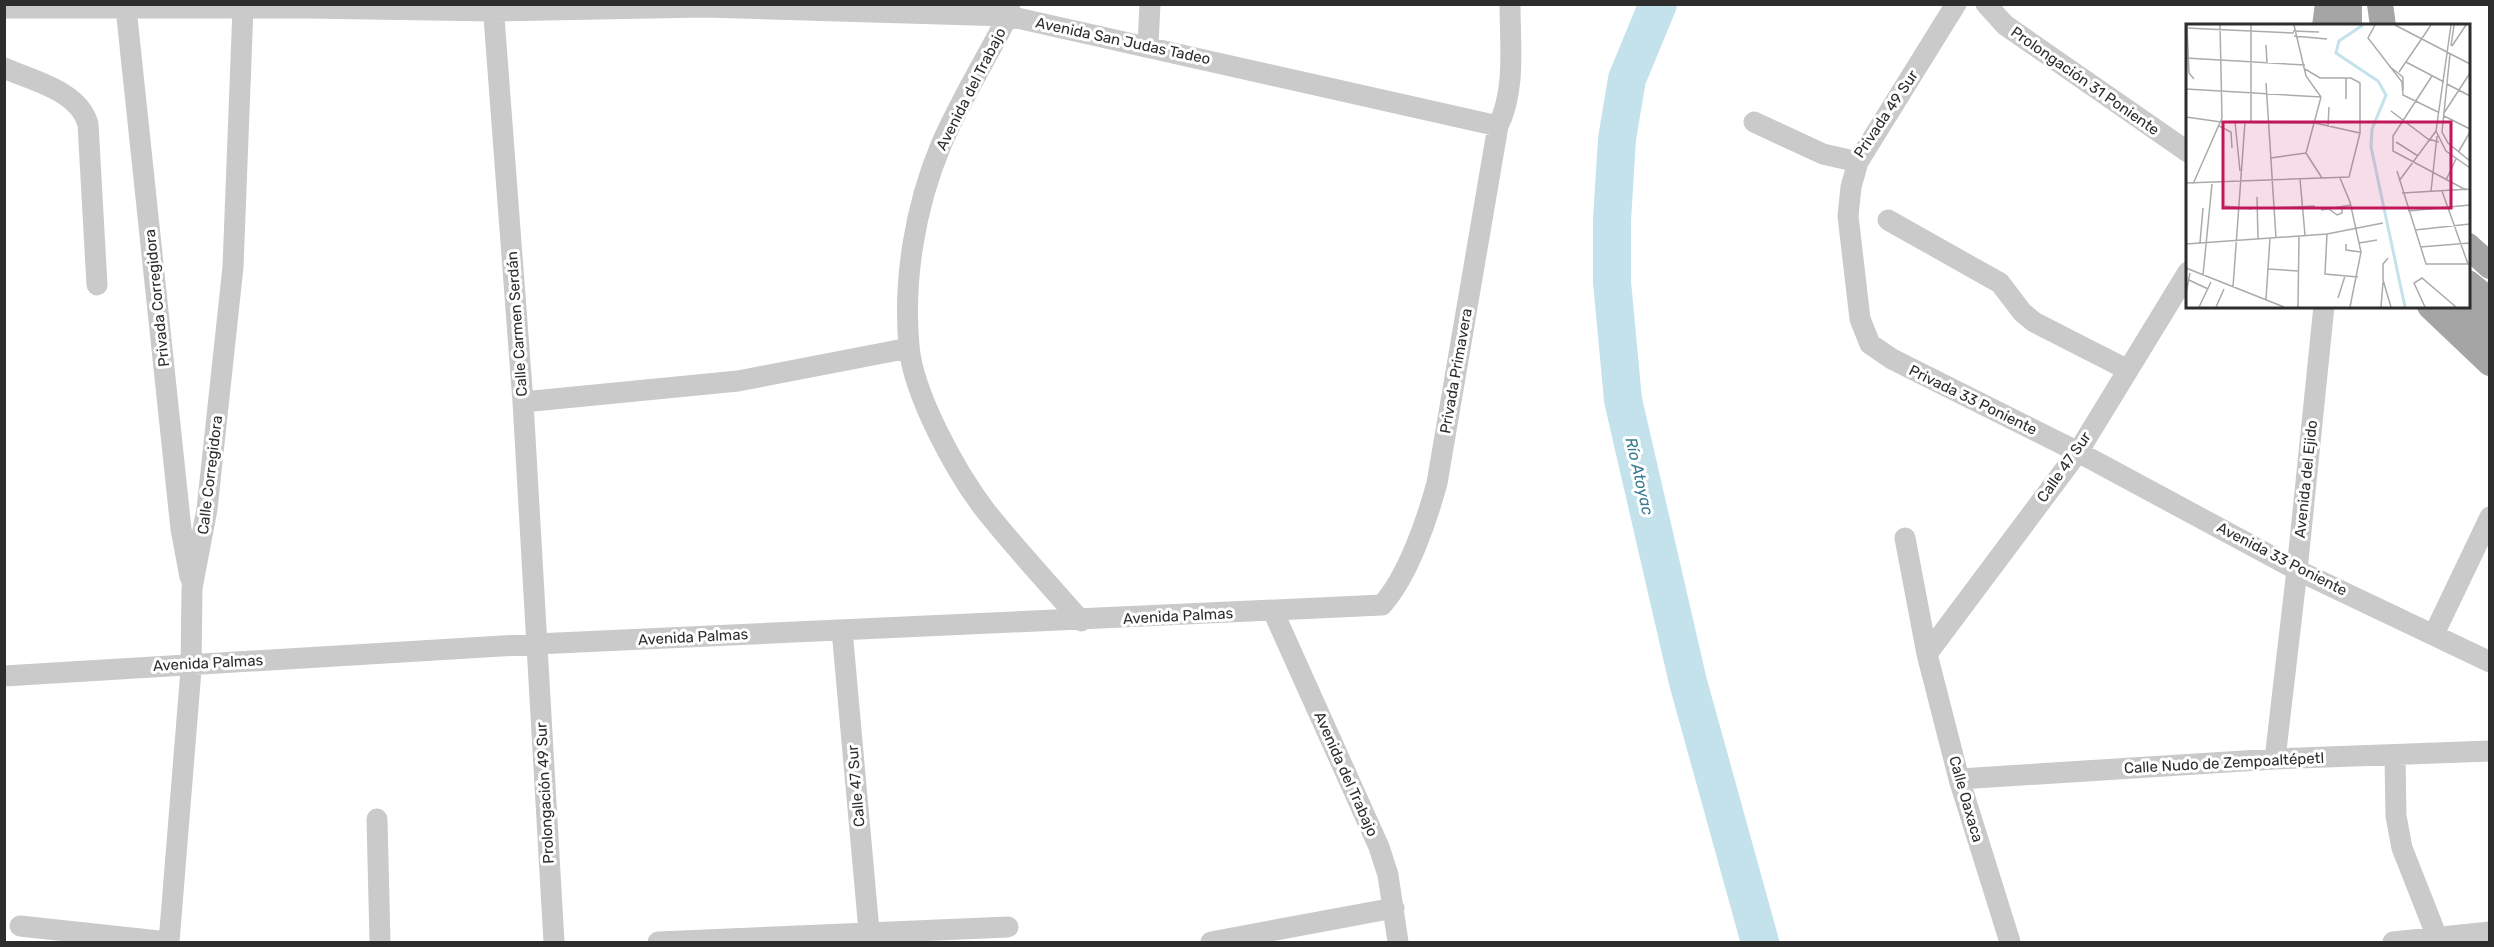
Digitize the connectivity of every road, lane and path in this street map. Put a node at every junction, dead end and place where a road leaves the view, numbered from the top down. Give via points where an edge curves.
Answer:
1 (1150, 4) edge
2 (1510, 4) edge
3 (1956, 4) edge
4 (1986, 4) edge
5 (2328, 4) edge
6 (2349, 4) edge
7 (2379, 4) edge
8 (704, 5) edge
9 (306, 6) edge
10 (113, 7) edge
11 (4, 8) edge
12 (243, 8) junction
13 (493, 8) edge
14 (1009, 10) edge
15 (2325, 24) edge
16 (2349, 24) edge
17 (2376, 24) edge
18 (2383, 24) edge
19 (1148, 45) junction
20 (4, 68) edge
21 (1502, 118) junction
22 (1754, 122) dead end
23 (2186, 151) edge
24 (1858, 162) junction
25 (1888, 220) dead end
26 (2470, 247) edge
27 (2490, 266) edge
28 (2186, 275) edge
29 (2470, 284) edge
30 (97, 285) dead end
31 (2490, 301) edge
32 (2324, 308) edge
33 (2432, 308) edge
34 (2464, 308) edge
35 (2490, 332) edge
36 (909, 348) junction
37 (2490, 363) edge
38 (2128, 370) junction
39 (523, 402) junction
40 (2078, 452) junction
41 (2490, 517) edge
42 (1905, 538) dead end
43 (2297, 570) junction
44 (192, 588) junction
45 (1382, 605) joint
46 (1273, 611) junction
47 (1081, 621) junction
48 (842, 630) junction
49 (2434, 634) junction
50 (536, 644) junction
51 (1927, 654) junction
52 (2490, 662) edge
53 (192, 663) junction
54 (4, 676) edge
55 (2490, 751) edge
56 (2395, 756) junction
57 (2275, 759) junction
58 (1959, 779) junction
59 (377, 819) dead end
60 (1394, 908) junction
61 (20, 926) dead end
62 (1008, 927) dead end
63 (2490, 932) edge
64 (1306, 934) edge
65 (869, 937) edge
66 (2439, 940) edge
67 (169, 942) edge
68 (380, 942) edge
69 (554, 942) edge
70 (658, 942) edge
71 (1211, 942) edge
72 (1398, 942) edge
73 (2010, 942) edge
74 (2393, 942) edge

1 - 19 street
2 - 21 street, Privada Primavera via 1509,90
3 - 24 street, Privada 49 Sur
4 - 23 street, Prolongación 31 Poniente via 2005,25
5 - 15 main road
6 - 16 main road
7 - 17 main road
7 - 18 main road
8 - 13 street, Avenida San Judas Tadeo
8 - 14 street, Avenida San Judas Tadeo
9 - 12 street, Avenida San Judas Tadeo
9 - 13 street, Avenida San Judas Tadeo
10 - 11 street, Avenida San Judas Tadeo
10 - 12 street, Avenida San Judas Tadeo
10 - 44 street, Privada Corregidora
12 - 44 street, Calle Corregidora via 233,267 207,508
13 - 39 street, Calle Carmen Serdán
14 - 19 street, Avenida San Judas Tadeo
14 - 36 street, Avenida del Trabajo via 941,145 928,183 913,240
19 - 21 street, Avenida San Judas Tadeo
20 - 30 street via 68,97 85,113
21 - 45 street, Privada Primavera via 1437,483 1395,591
22 - 24 street, Privada 49 Sur via 1823,154
24 - 40 street, Privada 33 Poniente via 1848,216 1860,319 1870,344 1892,359
25 - 38 street via 2000,283 2034,322
26 - 27 main road
28 - 38 street, Calle 47 Sur
29 - 31 main road
32 - 43 street, Avenida del Ejido
33 - 37 main road
34 - 35 main road
36 - 39 street via 738,381
36 - 47 street, Avenida del Trabajo via 920,390 949,455 985,509
38 - 40 street, Calle 47 Sur
39 - 50 street, Calle Carmen Serdán
40 - 43 street, Avenida 33 Poniente
40 - 51 street, Calle 47 Sur
41 - 49 street
42 - 51 street, Calle Oaxaca
43 - 49 street, Avenida 33 Poniente
43 - 57 street, Avenida del Ejido
44 - 53 street, Calle Corregidora
45 - 46 street, Avenida Palmas
46 - 47 street, Avenida Palmas
46 - 60 street, Avenida del Trabajo via 1379,847
47 - 48 street, Avenida Palmas
48 - 50 street, Avenida Palmas
48 - 65 street, Calle 47 Sur
49 - 52 street, Avenida 33 Poniente
50 - 53 street, Avenida Palmas
50 - 69 street, Prolongación 49 Sur
51 - 58 street, Calle Oaxaca
53 - 54 street, Avenida Palmas
53 - 67 street, Calle Corregidora
55 - 56 street, Calle Nudo de Zempoaltépetl
56 - 57 street, Calle Nudo de Zempoaltépetl
56 - 66 street via 2396,816 2402,848
57 - 58 street, Calle Nudo de Zempoaltépetl
58 - 73 street, Calle Oaxaca
59 - 68 street
60 - 64 street
60 - 72 street, Avenida del Trabajo
61 - 67 street
62 - 65 street
63 - 66 street
64 - 71 street
65 - 70 street
66 - 74 street

